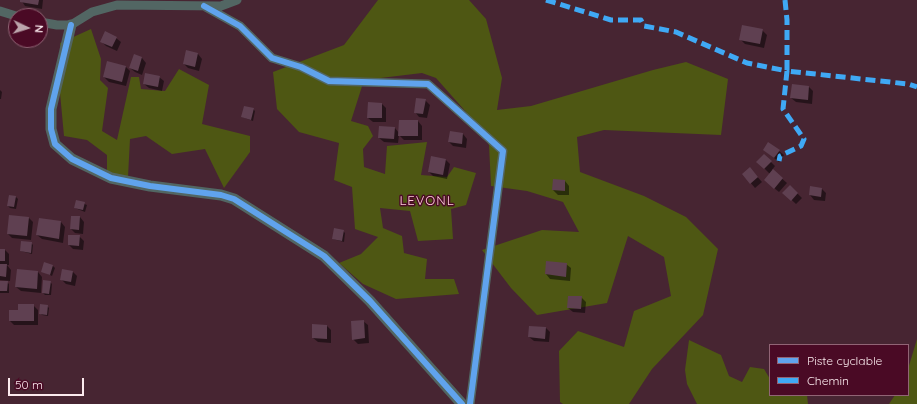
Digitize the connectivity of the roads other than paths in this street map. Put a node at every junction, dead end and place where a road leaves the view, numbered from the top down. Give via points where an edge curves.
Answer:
1 (237, 0) edge
2 (204, 6) junction
3 (48, 23) edge
4 (71, 25) junction
5 (462, 404) edge
6 (470, 404) edge

1 - 2 street via 222,6
2 - 4 street via 117,5 92,12
2 - 6 street via 240,26 272,58 301,67 329,81 428,84 503,151
3 - 4 street
4 - 5 street via 50,109 55,144 72,159 111,178 221,195 234,200 324,256 370,301

